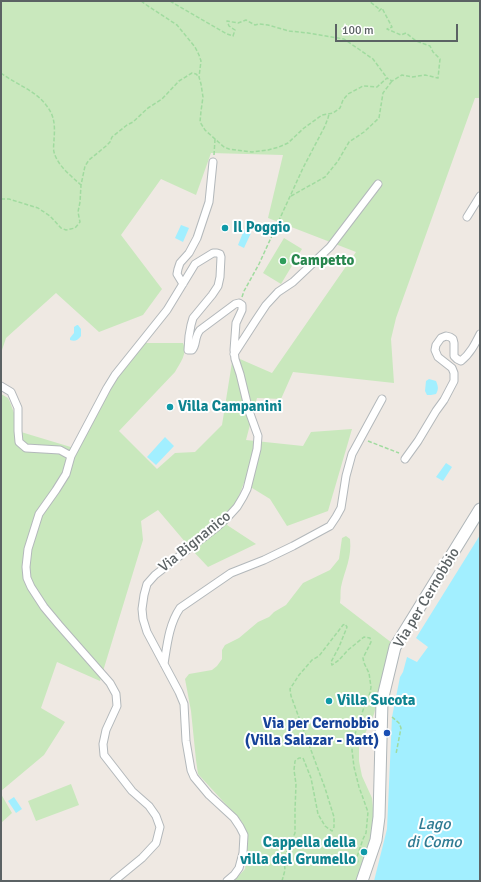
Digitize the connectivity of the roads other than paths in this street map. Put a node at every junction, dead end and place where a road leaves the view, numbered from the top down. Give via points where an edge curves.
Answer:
1 (213, 162) road end
2 (378, 184) dead end
3 (480, 196) edge
4 (467, 217) dead end
5 (183, 284) junction
6 (480, 334) edge
7 (234, 354) junction
8 (1, 386) edge
9 (382, 399) dead end
10 (71, 456) junction
11 (405, 458) road end
12 (480, 509) edge
13 (164, 664) junction
14 (114, 881) edge
15 (227, 881) edge
16 (362, 881) edge

1 - 5 street via 208,202 197,238 178,269 177,274
2 - 7 street via 330,247 266,305
3 - 4 street
5 - 7 street, Via Bignanico via 195,264 213,253 220,254 218,286 193,318 188,350 194,348 200,330 239,303 242,310 236,323
5 - 10 street via 167,310 115,375
6 - 11 street via 470,352 461,361 454,356 454,343 450,337 441,338 436,345 438,358 452,368 454,381
7 - 13 street, Via Bignanico via 258,436 257,449 244,497 227,518 154,575 147,584 142,609 143,619
8 - 10 street via 11,392 18,408 19,442 26,448 60,450
9 - 13 street via 352,454 341,508 330,526 264,560 231,572 180,608 167,641
10 - 14 street via 66,474 39,514 28,549 27,578 44,607 110,683 116,694 117,706 106,730 104,755 132,791 156,816 160,826 156,843
12 - 16 main road, Via per Cernobbio via 395,647 382,701 379,817 376,840
13 - 15 street, Via Bignanico via 184,704 185,731 194,777 234,818 244,836 239,868

